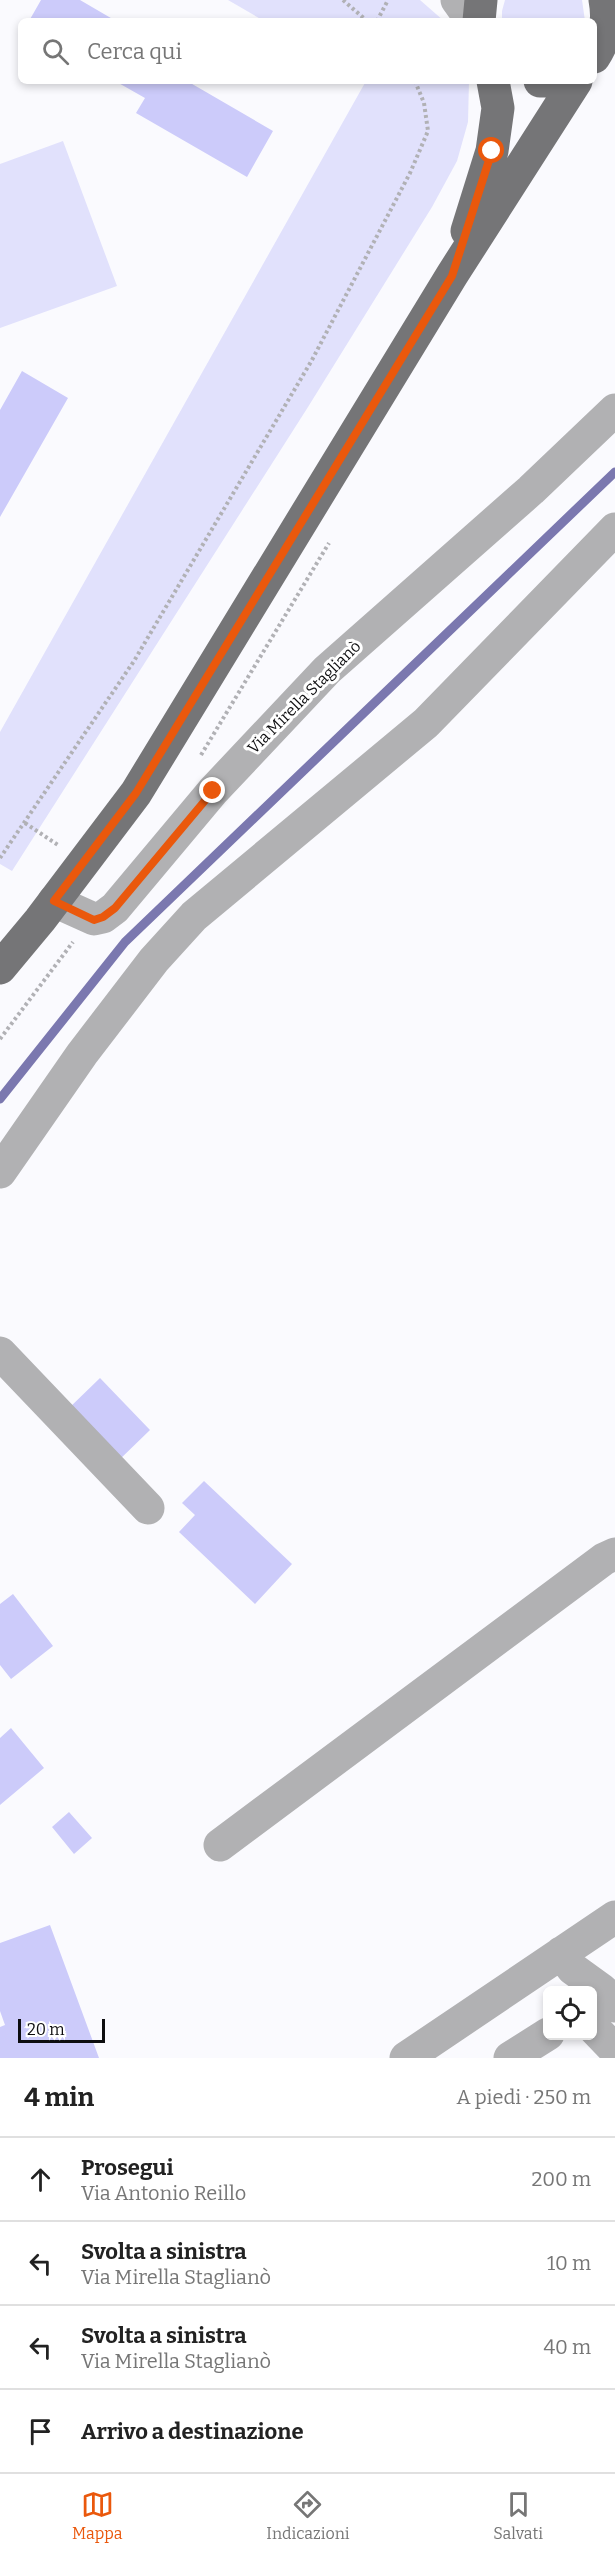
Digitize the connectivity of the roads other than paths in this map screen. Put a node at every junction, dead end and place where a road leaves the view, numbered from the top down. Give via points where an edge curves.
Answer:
1 (457, 0) edge
2 (481, 0) edge
3 (605, 0) edge
4 (470, 18) edge
5 (479, 18) edge
6 (605, 38) edge
7 (494, 84) edge
8 (574, 84) edge
9 (452, 276) junction
10 (615, 410) edge
11 (615, 530) edge
12 (54, 901) junction
13 (0, 968) edge
14 (0, 1172) edge
15 (0, 1353) edge
16 (148, 1508) dead end
17 (615, 1554) edge
18 (220, 1845) dead end
19 (615, 1917) edge
20 (553, 1970) edge
21 (615, 2006) edge
22 (543, 2037) edge
23 (406, 2058) edge
24 (510, 2058) edge

1 - 4 street
2 - 5 main road
3 - 6 main road
7 - 9 main road via 498,108 492,151
8 - 9 main road
9 - 12 main road via 136,793
10 - 12 street, Via Mirella Staglianò via 531,490 327,670 213,791 115,908 94,920
11 - 14 street via 426,723 194,916 154,960 82,1053
12 - 13 main road
15 - 16 street
17 - 18 street
19 - 20 street
20 - 21 street via 573,1969 602,1990
20 - 23 street
22 - 24 street

